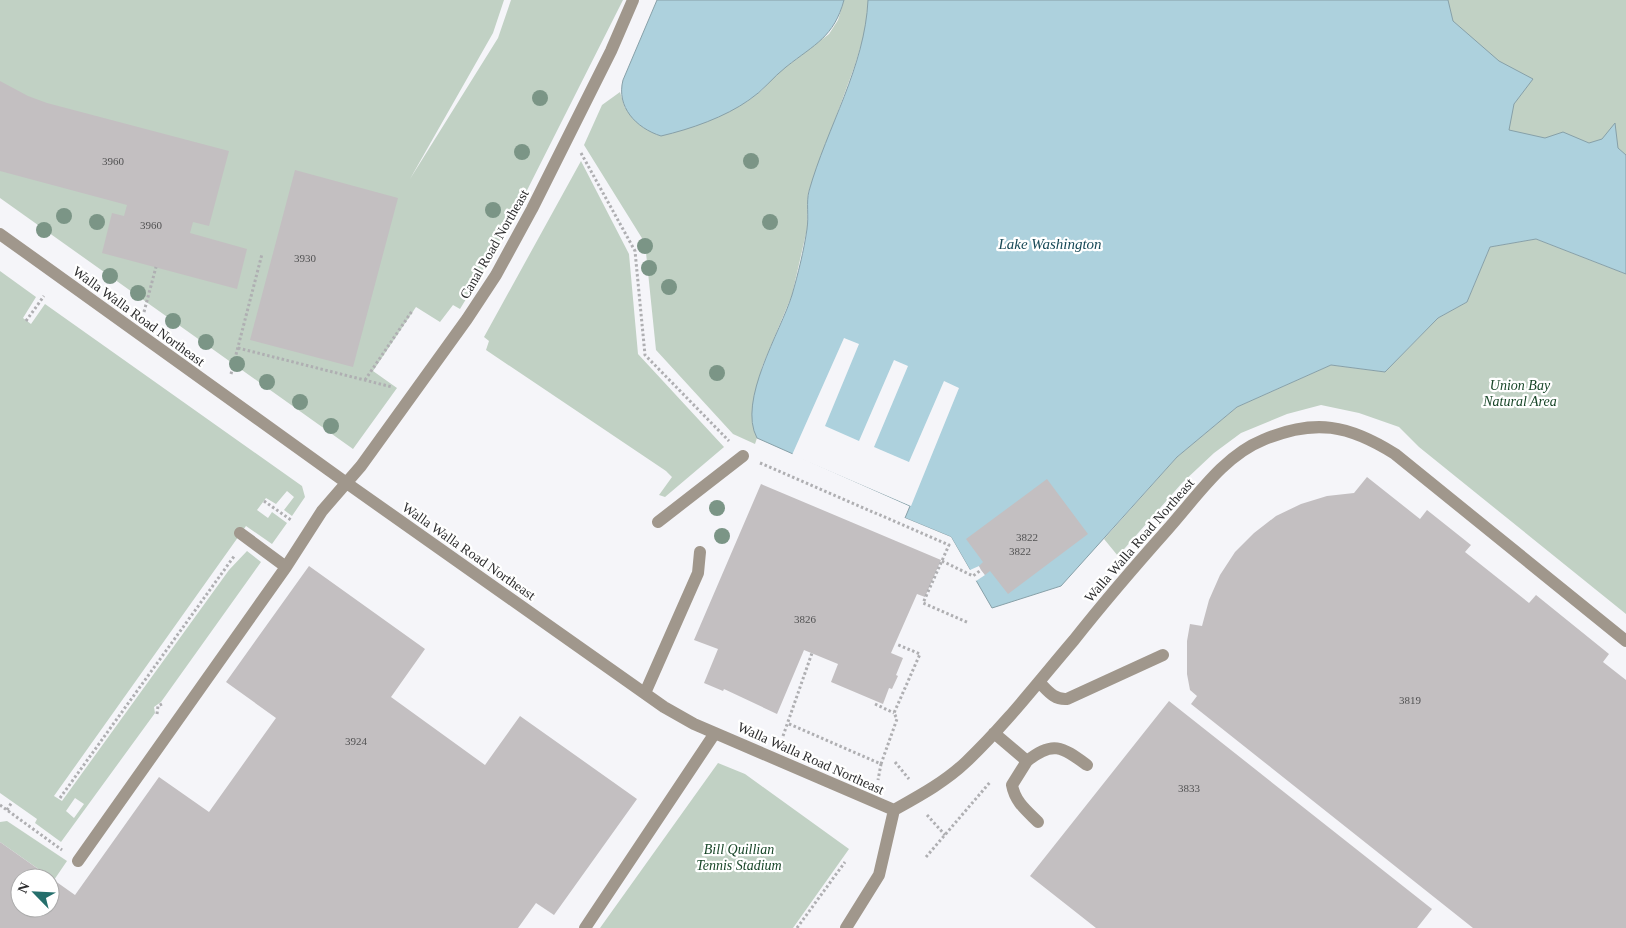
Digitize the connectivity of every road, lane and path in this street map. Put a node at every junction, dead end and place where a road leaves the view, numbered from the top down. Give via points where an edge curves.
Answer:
1 (634, 0) edge
2 (567, 139) junction
3 (0, 234) edge
4 (262, 254) dead end
5 (156, 267) dead end
6 (44, 296) dead end
7 (412, 311) dead end
8 (144, 312) dead end
9 (26, 321) dead end
10 (238, 348) junction
11 (231, 374) dead end
12 (364, 380) junction
13 (414, 393) junction
14 (743, 456) junction
15 (348, 484) junction
16 (264, 501) dead end
17 (658, 522) dead end
18 (296, 524) dead end
19 (240, 533) dead end
20 (241, 546) dead end
21 (700, 552) dead end
22 (942, 561) junction
23 (286, 567) junction
24 (981, 570) dead end
25 (969, 623) dead end
26 (1626, 641) edge
27 (896, 644) dead end
28 (812, 653) dead end
29 (1163, 656) dead end
30 (1039, 682) junction
31 (645, 693) junction
32 (875, 704) dead end
33 (894, 713) junction
34 (789, 724) junction
35 (994, 732) junction
36 (716, 733) junction
37 (783, 736) dead end
38 (1027, 761) junction
39 (895, 762) dead end
40 (881, 764) junction
41 (1087, 765) dead end
42 (997, 774) dead end
43 (910, 779) dead end
44 (878, 780) dead end
45 (60, 798) dead end
46 (12, 802) dead end
47 (0, 805) edge
48 (7, 810) junction
49 (894, 810) junction
50 (923, 810) dead end
51 (1038, 822) dead end
52 (945, 835) junction
53 (926, 857) dead end
54 (78, 861) joint
55 (845, 862) dead end
56 (585, 928) edge
57 (797, 928) edge
58 (846, 928) edge

1 - 2 lane, Canal Road Northeast
2 - 13 lane, Canal Road Northeast via 496,275
2 - 14 path via 586,158 635,251 646,355
3 - 15 lane, Walla Walla Road Northeast
4 - 10 path
5 - 8 path
6 - 9 path
7 - 12 path
10 - 11 path
10 - 12 path
12 - 13 path
13 - 15 lane, Canal Road Northeast
14 - 17 lane
14 - 22 path via 949,545
15 - 23 lane, Canal Road Northeast via 322,511
15 - 31 lane, Walla Walla Road Northeast
16 - 18 path
19 - 23 lane
20 - 45 path
21 - 31 lane via 698,573
22 - 24 path via 973,576
22 - 25 path via 923,603
23 - 54 lane, Canal Road Northeast
26 - 30 lane, Walla Walla Road Northeast via 1395,454 1342,428 1320,427 1299,429 1262,440 1226,464 1116,588
27 - 33 path via 920,654
28 - 34 path
29 - 30 lane via 1067,700 1054,697
30 - 35 lane, Walla Walla Road Northeast
31 - 36 lane, Walla Walla Road Northeast via 664,707
32 - 33 path
33 - 40 path via 896,719
34 - 37 path
34 - 40 path
35 - 38 lane
35 - 49 lane, Walla Walla Road Northeast via 966,762 936,786
36 - 49 lane, Walla Walla Road Northeast
36 - 56 lane
38 - 41 lane via 1050,747 1069,752
38 - 51 lane via 1012,785 1021,805
39 - 43 path
40 - 44 path
42 - 52 path
46 - 48 path
47 - 48 path
48 - 54 path
49 - 58 lane via 879,875
50 - 52 path
52 - 53 path
55 - 57 path

